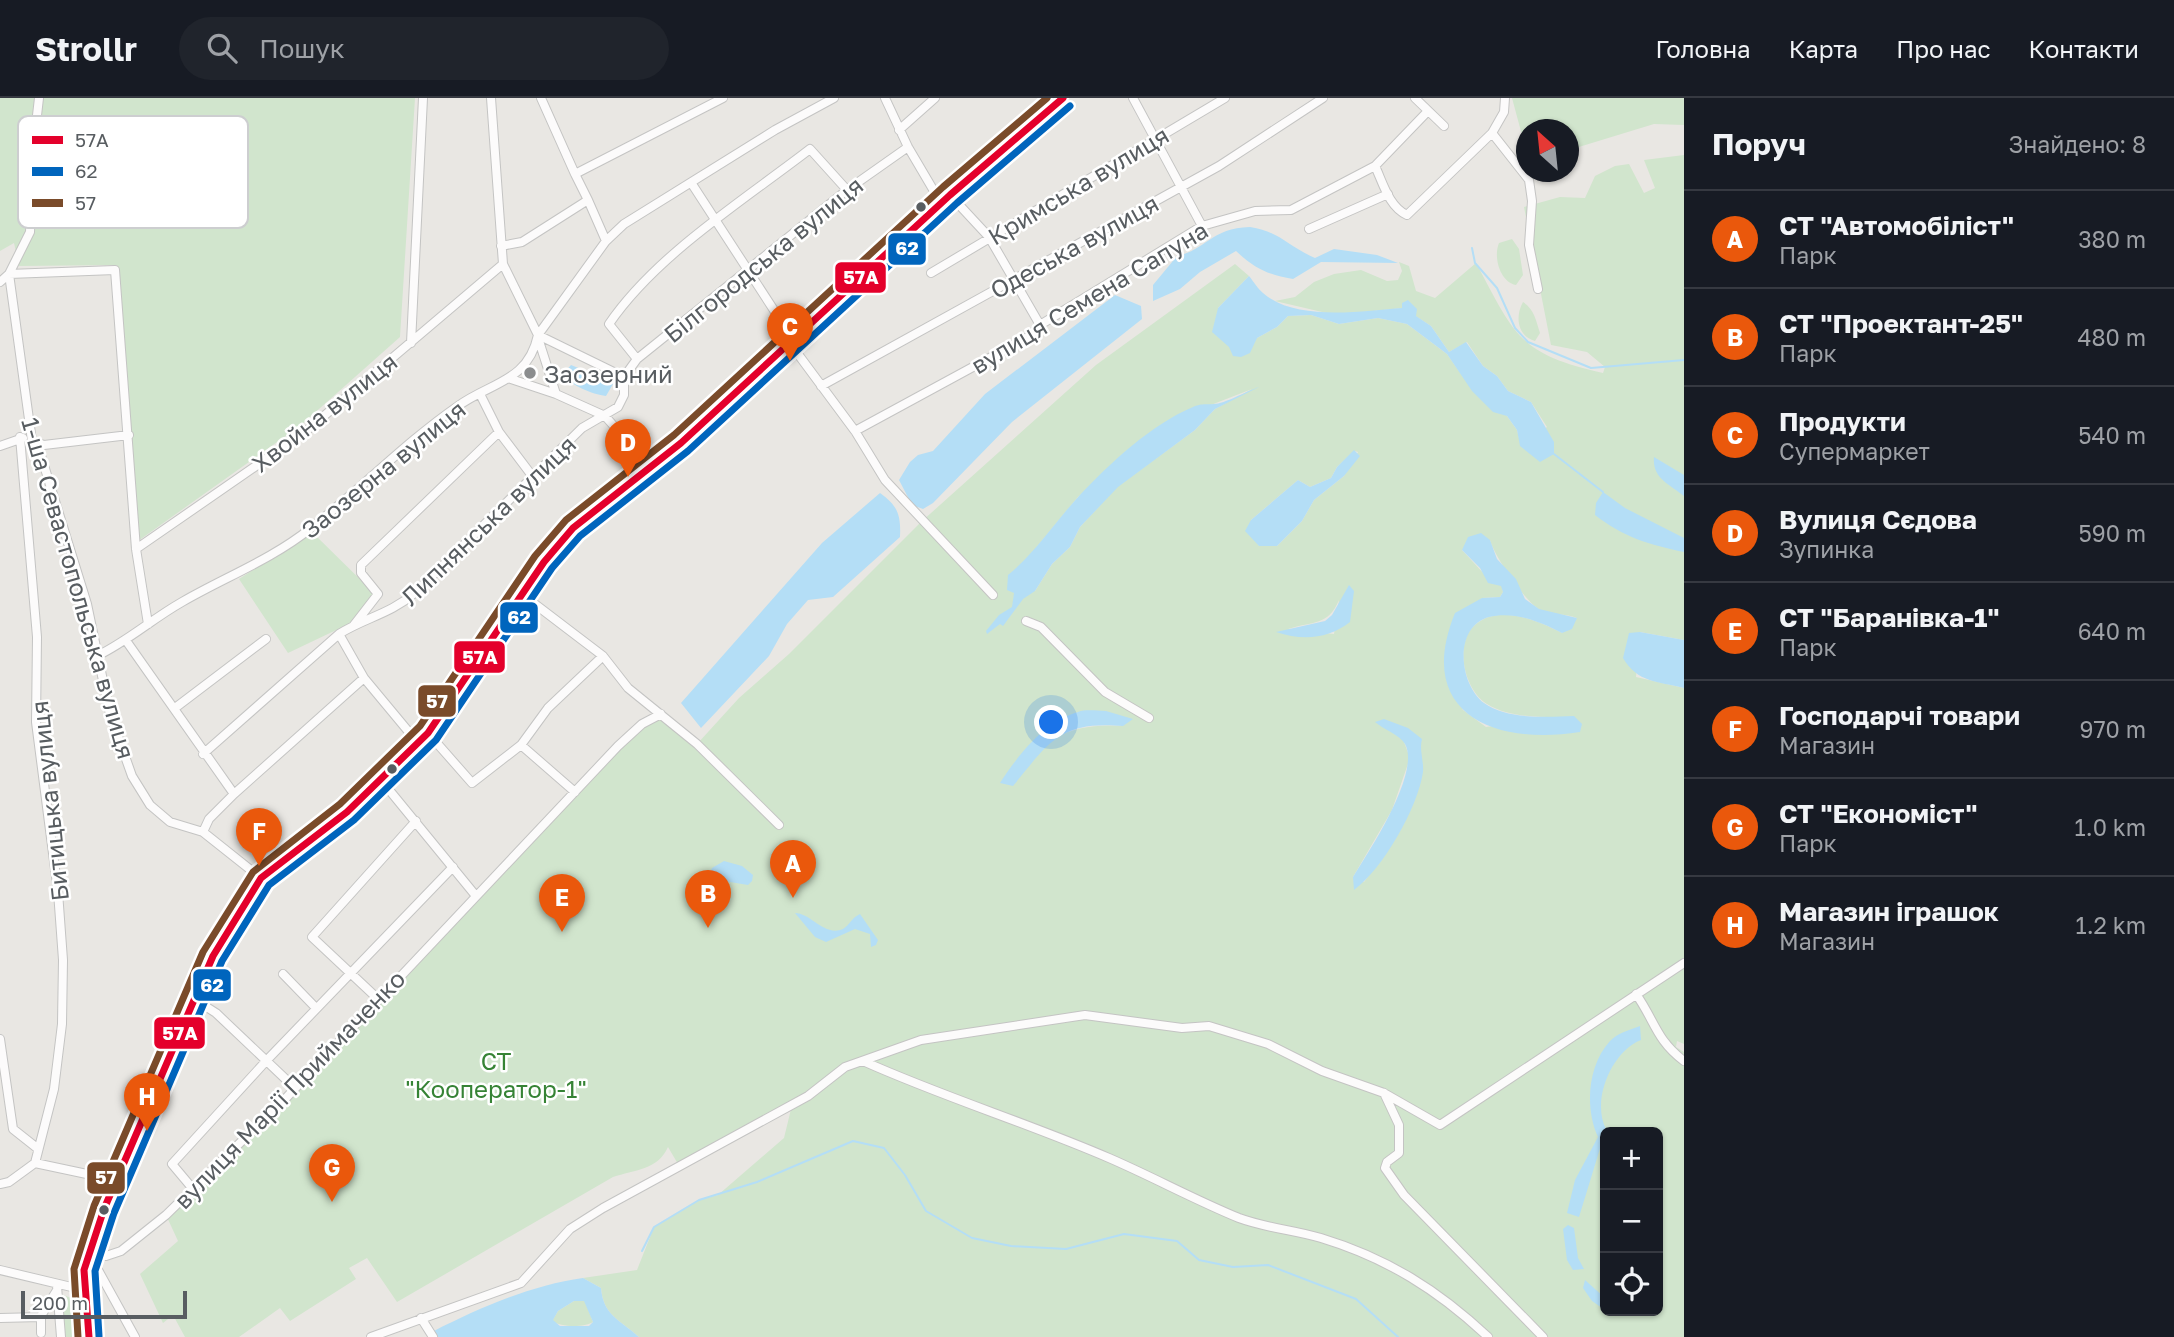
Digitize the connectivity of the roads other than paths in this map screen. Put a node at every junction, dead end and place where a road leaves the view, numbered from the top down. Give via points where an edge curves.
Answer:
1 (39, 98) edge
2 (423, 98) edge
3 (492, 98) edge
4 (541, 98) edge
5 (723, 98) edge
6 (834, 98) edge
7 (885, 98) edge
8 (935, 98) edge
9 (1063, 98) edge
10 (1133, 98) edge
11 (1225, 98) edge
12 (1323, 98) edge
13 (1415, 98) edge
14 (1505, 98) edge
15 (1050, 102) edge
16 (1428, 111) junction
17 (37, 116) edge
18 (1444, 126) dead end
19 (899, 130) junction
20 (1492, 133) junction
21 (1156, 139) junction
22 (908, 147) junction
23 (1375, 166) junction
24 (575, 174) junction
25 (692, 184) junction
26 (1181, 187) junction
27 (847, 190) junction
28 (1388, 194) junction
29 (950, 195) junction
30 (588, 200) junction
31 (941, 203) junction
32 (717, 221) junction
33 (1202, 226) junction
34 (30, 228) edge
35 (1309, 229) dead end
36 (989, 237) junction
37 (606, 241) junction
38 (501, 246) junction
39 (503, 264) junction
40 (750, 270) junction
41 (9, 274) junction
42 (931, 274) dead end
43 (1013, 279) junction
44 (0, 282) edge
45 (1538, 289) dead end
46 (1040, 325) junction
47 (538, 335) junction
48 (791, 340) junction
49 (411, 343) junction
50 (637, 359) junction
51 (624, 377) junction
52 (511, 379) junction
53 (821, 386) junction
54 (480, 394) junction
55 (556, 394) junction
56 (606, 416) junction
57 (855, 431) junction
58 (499, 432) junction
59 (129, 435) junction
60 (20, 437) junction
61 (32, 441) junction
62 (0, 446) edge
63 (651, 468) junction
64 (533, 477) junction
65 (136, 549) junction
66 (523, 595) junction
67 (993, 595) dead end
68 (1026, 621) dead end
69 (148, 624) junction
70 (354, 625) junction
71 (339, 634) junction
72 (266, 639) dead end
73 (127, 642) junction
74 (97, 656) junction
75 (603, 656) junction
76 (364, 678) junction
77 (175, 708) junction
78 (661, 714) junction
79 (1149, 718) dead end
80 (428, 733) junction
81 (418, 743) junction
82 (520, 745) junction
83 (204, 754) junction
84 (381, 779) junction
85 (575, 792) junction
86 (234, 794) junction
87 (416, 821) junction
88 (779, 825) dead end
89 (203, 832) junction
90 (453, 867) junction
91 (261, 878) junction
92 (476, 896) junction
93 (1684, 963) edge
94 (350, 972) junction
95 (283, 974) dead end
96 (1636, 994) junction
97 (377, 998) junction
98 (194, 999) junction
99 (316, 1008) junction
100 (0, 1039) edge
101 (267, 1060) junction
102 (863, 1060) junction
103 (1684, 1061) edge
104 (295, 1088) junction
105 (1384, 1093) junction
106 (37, 1148) junction
107 (35, 1163) junction
108 (115, 1180) junction
109 (0, 1184) edge
110 (193, 1189) junction
111 (88, 1254) junction
112 (0, 1270) edge
113 (98, 1270) junction
114 (84, 1278) junction
115 (57, 1288) junction
116 (84, 1290) junction
117 (41, 1317) junction
118 (0, 1318) edge
119 (421, 1318) junction
120 (41, 1333) dead end
121 (61, 1337) edge
122 (89, 1337) edge
123 (135, 1337) edge
124 (371, 1337) edge
125 (433, 1337) edge
126 (1488, 1337) edge
127 (1544, 1337) edge

1 - 17 street
2 - 49 street
3 - 38 street
4 - 24 street
5 - 24 street
6 - 25 street, Заозерна вулиця
7 - 19 street
8 - 19 street
9 - 15 main road
10 - 21 street
11 - 21 street, Кримська вулиця
12 - 26 street, Одеська вулиця
13 - 16 street
14 - 20 street via 1504,112
15 - 29 main road
16 - 18 street
16 - 23 street, вулиця Семена Сапуна
19 - 22 street
20 - 28 street via 1407,215
20 - 45 street via 1529,180 1529,245
21 - 26 street
21 - 36 street, Кримська вулиця
22 - 27 street, Білгородська вулиця
22 - 31 street
23 - 28 street
23 - 33 street, вулиця Семена Сапуна via 1291,210 1255,211
24 - 30 street
25 - 32 street
25 - 37 street, Заозерна вулиця via 624,224
26 - 33 street
26 - 43 street, Одеська вулиця
27 - 32 street via 810,149
27 - 40 street, Білгородська вулиця
28 - 35 street
29 - 31 main road
29 - 36 street
30 - 37 street
30 - 38 street via 522,242
31 - 48 main road
32 - 40 street
32 - 50 street via 650,277 609,324
33 - 46 street, вулиця Семена Сапуна
34 - 41 street
36 - 42 street, Кримська вулиця
36 - 43 street
37 - 47 street, Заозерна вулиця
38 - 39 street
39 - 47 street
39 - 49 street, Хвойна вулиця
40 - 48 street
40 - 50 street, Білгородська вулиця
41 - 44 street
41 - 59 street via 115,270
41 - 61 street, 1-ша Севастопольська вулиця
43 - 46 street
43 - 53 street, Одеська вулиця
46 - 57 street, вулиця Семена Сапуна via 1030,336
47 - 51 street
47 - 52 street, Заозерна вулиця via 534,351
47 - 55 street
48 - 53 street
48 - 63 main road
49 - 65 street, Хвойна вулиця via 305,432
50 - 51 street, Білгородська вулиця
51 - 56 street, Липнянська вулиця via 624,395
52 - 54 street, Заозерна вулиця
52 - 55 street
53 - 57 street
54 - 58 street
54 - 69 street, Заозерна вулиця via 459,405 299,537
55 - 56 street
56 - 63 street
56 - 64 street, Липнянська вулиця via 582,428
57 - 67 street via 885,480
58 - 64 street
58 - 70 street via 361,565 361,573 378,594
59 - 61 street via 44,445
59 - 65 street
60 - 61 street
60 - 62 street
60 - 106 street, Битицька вулиця via 37,637 36,722 63,960 54,1089
61 - 74 street, 1-ша Севастопольська вулиця via 38,446 88,604
63 - 66 main road via 573,528
64 - 70 street, Липнянська вулиця via 396,609
65 - 69 street
66 - 75 street
66 - 80 main road
68 - 79 street via 1041,626 1105,692
69 - 73 street, Заозерна вулиця
70 - 71 street, Липнянська вулиця
71 - 76 street
71 - 83 street, Липнянська вулиця
72 - 77 street
73 - 74 street, Заозерна вулиця
73 - 77 street
74 - 89 street, 1-ша Севастопольська вулиця via 110,714 132,776 150,805 170,822
75 - 78 street via 628,688
75 - 82 street via 548,708
76 - 81 street
76 - 86 street
77 - 83 street
78 - 85 street, вулиця Марії Приймаченко via 642,724
78 - 88 street
80 - 81 main road
80 - 82 street via 472,783
81 - 84 main road
82 - 85 street
83 - 86 street
84 - 87 street
84 - 91 main road via 331,825
85 - 92 street, вулиця Марії Приймаченко
86 - 89 street via 209,819
87 - 90 street
87 - 94 street via 312,937
89 - 91 street, 1-ша Севастопольська вулиця
90 - 92 street
90 - 94 street
91 - 98 main road
92 - 97 street, вулиця Марії Приймаченко
93 - 96 street
94 - 97 street
94 - 99 street
95 - 99 street
96 - 103 street via 1664,1045
96 - 105 street via 1440,1125
97 - 104 street, вулиця Марії Приймаченко
98 - 101 street
98 - 108 main road
99 - 101 street
100 - 106 street via 13,1129
101 - 104 street
101 - 110 street via 172,1164
102 - 105 street via 920,1040 1085,1014 1182,1028 1209,1026 1268,1044
102 - 119 street via 845,1067 808,1096 603,1208 570,1230 521,1283
102 - 126 street via 916,1085 1109,1158 1258,1225 1320,1237 1405,1271
104 - 110 street, вулиця Марії Приймаченко
105 - 127 street via 1399,1125 1399,1153 1385,1168 1404,1195
106 - 107 street, Битицька вулиця
107 - 108 street
107 - 109 street
108 - 111 main road
110 - 111 street, вулиця Марії Приймаченко via 121,1251 106,1256
111 - 113 street
111 - 114 main road
112 - 115 street
113 - 114 street
113 - 123 street
114 - 116 main road
115 - 116 street
115 - 117 street
115 - 121 street
116 - 122 main road
117 - 118 street
117 - 120 street
119 - 124 street
119 - 125 street

